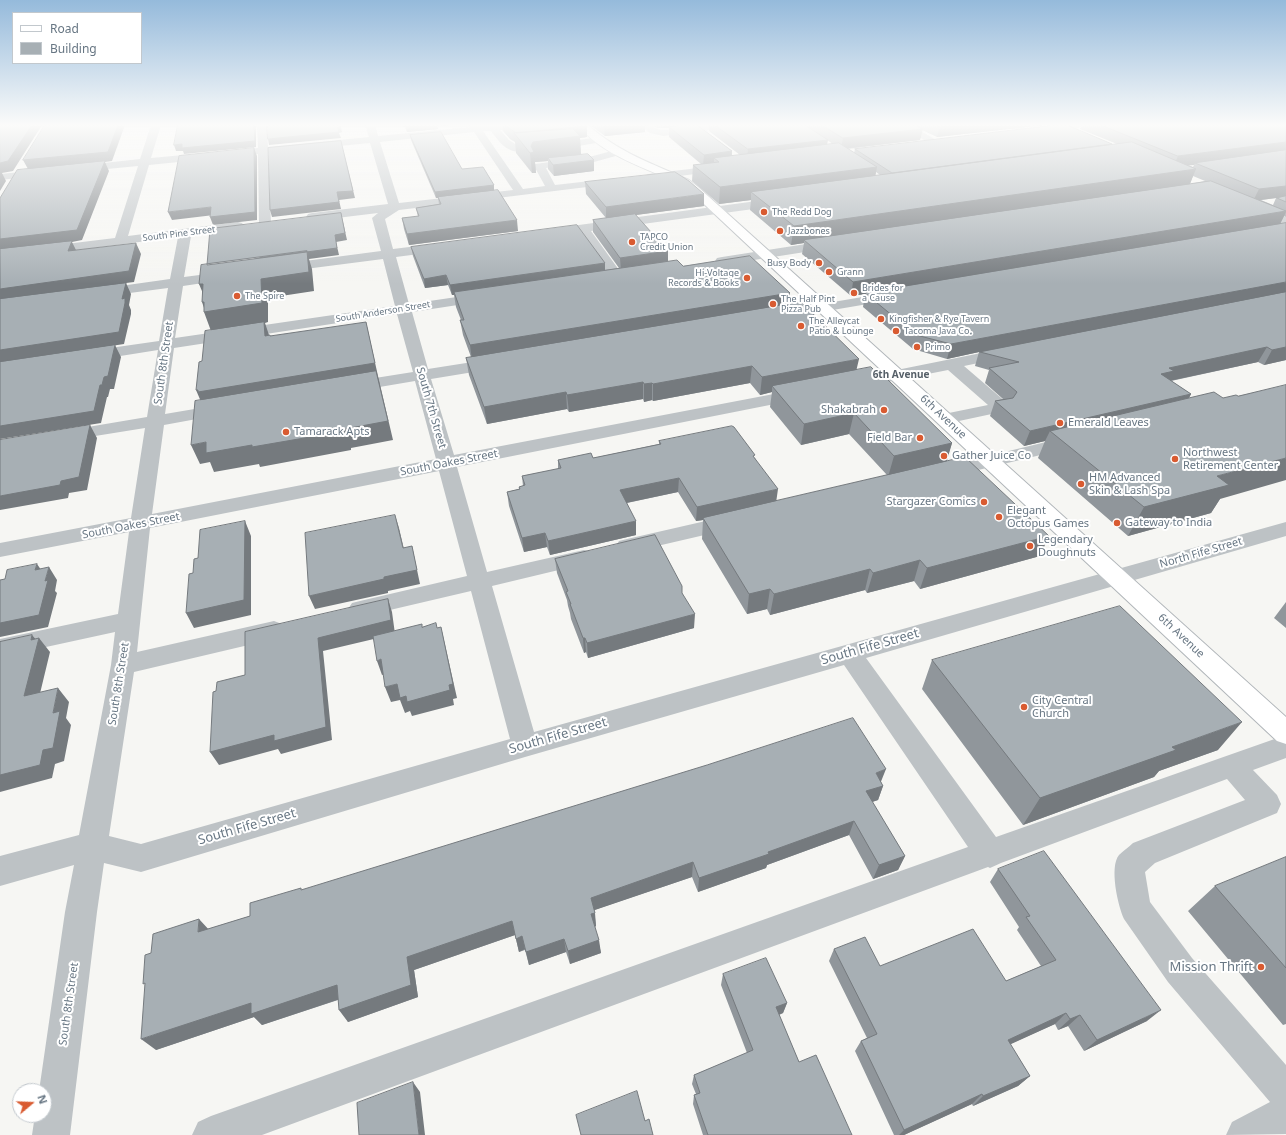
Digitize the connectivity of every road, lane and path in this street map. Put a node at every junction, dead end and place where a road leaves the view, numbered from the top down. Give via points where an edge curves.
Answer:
1 (15, 178) edge
2 (140, 178) edge
3 (263, 178) edge
4 (386, 178) edge
5 (511, 178) edge
6 (546, 178) edge
7 (572, 178) edge
8 (611, 178) edge
9 (641, 178) edge
10 (675, 178) edge
11 (614, 181) junction
12 (549, 184) junction
13 (10, 187) edge
14 (520, 192) junction
15 (792, 200) edge
16 (1271, 204) edge
17 (395, 208) junction
18 (718, 210) junction
19 (303, 218) edge
20 (280, 221) edge
21 (1286, 222) edge
22 (265, 223) junction
23 (582, 228) junction
24 (185, 233) junction
25 (533, 235) edge
26 (120, 241) junction
27 (845, 242) edge
28 (455, 245) edge
29 (388, 254) junction
30 (766, 254) junction
31 (0, 256) edge
32 (710, 263) edge
33 (269, 270) edge
34 (246, 273) edge
35 (633, 274) edge
36 (617, 277) junction
37 (602, 279) edge
38 (176, 282) junction
39 (908, 293) edge
40 (84, 295) edge
41 (495, 295) edge
42 (825, 308) junction
43 (403, 309) junction
44 (761, 318) edge
45 (167, 344) junction
46 (1021, 350) edge
47 (77, 358) edge
48 (510, 361) edge
49 (951, 364) junction
50 (422, 375) junction
51 (897, 375) junction
52 (332, 390) edge
53 (239, 406) edge
54 (945, 419) junction
55 (156, 420) junction
56 (1089, 438) edge
57 (47, 439) edge
58 (991, 461) junction
59 (447, 464) junction
60 (930, 475) edge
61 (754, 517) edge
62 (140, 524) junction
63 (1286, 529) edge
64 (0, 550) edge
65 (1116, 577) junction
66 (479, 581) junction
67 (345, 613) edge
68 (128, 620) junction
69 (292, 626) edge
70 (0, 648) edge
71 (849, 653) junction
72 (123, 665) junction
73 (1286, 733) edge
74 (525, 746) junction
75 (1286, 746) edge
76 (1232, 766) junction
77 (91, 846) junction
78 (990, 854) junction
79 (0, 871) edge
80 (1286, 1093) edge
81 (1286, 1114) edge
82 (51, 1135) edge
83 (211, 1135) edge
84 (1245, 1135) edge

1 - 13 street
2 - 26 street
3 - 22 street
4 - 17 street
5 - 14 street
6 - 12 street
7 - 12 street
8 - 11 street
9 - 11 street
10 - 18 main road, 6th Avenue via 690,185
11 - 12 street
12 - 14 street
14 - 17 street
15 - 18 street
16 - 21 street via 1249,206
17 - 19 street
17 - 29 street, South 7th Street via 378,218
18 - 23 street
18 - 30 main road, 6th Avenue
20 - 22 street, South Pine Street
22 - 24 street, South Pine Street
23 - 25 street
23 - 36 street
24 - 26 street, South Pine Street
24 - 38 street, South 8th Street
26 - 31 street, South Pine Street
27 - 30 street
28 - 29 street
29 - 33 street
29 - 43 street, South 7th Street
30 - 32 street
30 - 42 main road, 6th Avenue
34 - 38 street
35 - 36 street
36 - 37 street
38 - 40 street
38 - 45 street, South 8th Street
39 - 42 street
41 - 43 street, South Anderson Street
42 - 44 street
42 - 51 main road, 6th Avenue
43 - 45 street, South Anderson Street
43 - 50 street, South 7th Street
45 - 47 street, South Anderson Street
45 - 55 street, South 8th Street
46 - 49 street, South Oakes Street
48 - 50 street
49 - 51 street, South Oakes Street
49 - 54 street via 1001,407
50 - 52 street
50 - 59 street, South 7th Street
51 - 54 main road, 6th Avenue
51 - 59 street, South Oakes Street
53 - 55 street
54 - 58 main road, 6th Avenue
55 - 57 street
55 - 62 street, South 8th Street
56 - 58 street
58 - 60 street
58 - 65 main road, 6th Avenue
59 - 62 street, South Oakes Street
59 - 66 street, South 7th Street
61 - 66 street
62 - 64 street, South Oakes Street
62 - 68 street, South 8th Street
63 - 65 street, North Fife Street
65 - 71 street, South Fife Street
65 - 73 main road, 6th Avenue
66 - 67 street
66 - 74 street, South 7th Street
68 - 70 street
68 - 72 street, South 8th Street
69 - 72 street
71 - 74 street, South Fife Street
71 - 78 street
72 - 77 street, South 8th Street
74 - 77 street, South Fife Street via 141,858
75 - 76 street
76 - 78 street
76 - 80 street via 1267,804 1144,853 1129,866 1135,908 1180,970
77 - 79 street, South Fife Street
77 - 82 street, South 8th Street
78 - 83 street
81 - 84 street

